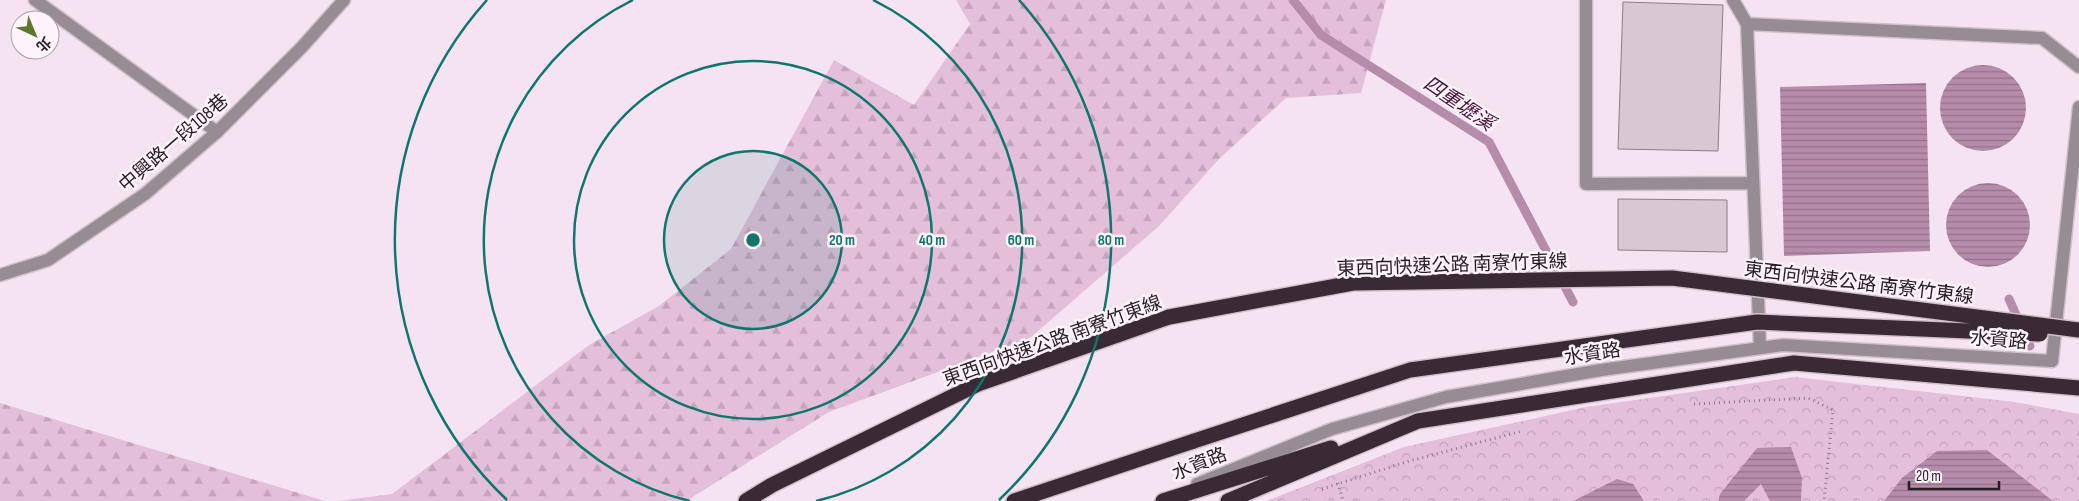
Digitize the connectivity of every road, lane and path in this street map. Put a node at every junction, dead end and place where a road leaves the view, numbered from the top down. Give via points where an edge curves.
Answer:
1 (35, 0) edge
2 (344, 0) edge
3 (1586, 0) edge
4 (1733, 0) edge
5 (1747, 24) junction
6 (2079, 67) edge
7 (2079, 107) edge
8 (217, 132) junction
9 (1753, 183) junction
10 (0, 275) edge
11 (2079, 330) edge
12 (2079, 336) edge
13 (1760, 348) junction
14 (2079, 388) edge
15 (1684, 405) dead end
16 (1418, 421) junction
17 (1523, 430) dead end
18 (1338, 483) junction
19 (1313, 492) dead end
20 (746, 501) edge
21 (1014, 501) edge
22 (1156, 501) edge
23 (1163, 501) edge
24 (1228, 501) edge
25 (1343, 501) edge
26 (1824, 501) edge

1 - 8 street
2 - 8 street, 中興路一段108巷
3 - 9 street via 1586,184
4 - 5 street
5 - 6 street via 2042,38
5 - 9 street
7 - 13 street, 水資路 via 2052,362 1783,345
8 - 10 street, 中興路一段108巷 via 146,194 48,260
9 - 13 street
11 - 20 highway, 東西向快速公路 南寮竹東線, bridge via 1672,278 1353,283 1169,317 978,384 772,485
12 - 21 highway, bridge via 1757,322 1410,370
13 - 22 street, 水資路 via 1601,370 1446,397 1332,429
14 - 16 highway via 1794,363
15 - 26 path via 1808,398 1833,410
16 - 23 highway
16 - 24 highway
17 - 18 path
18 - 19 path
18 - 25 path

